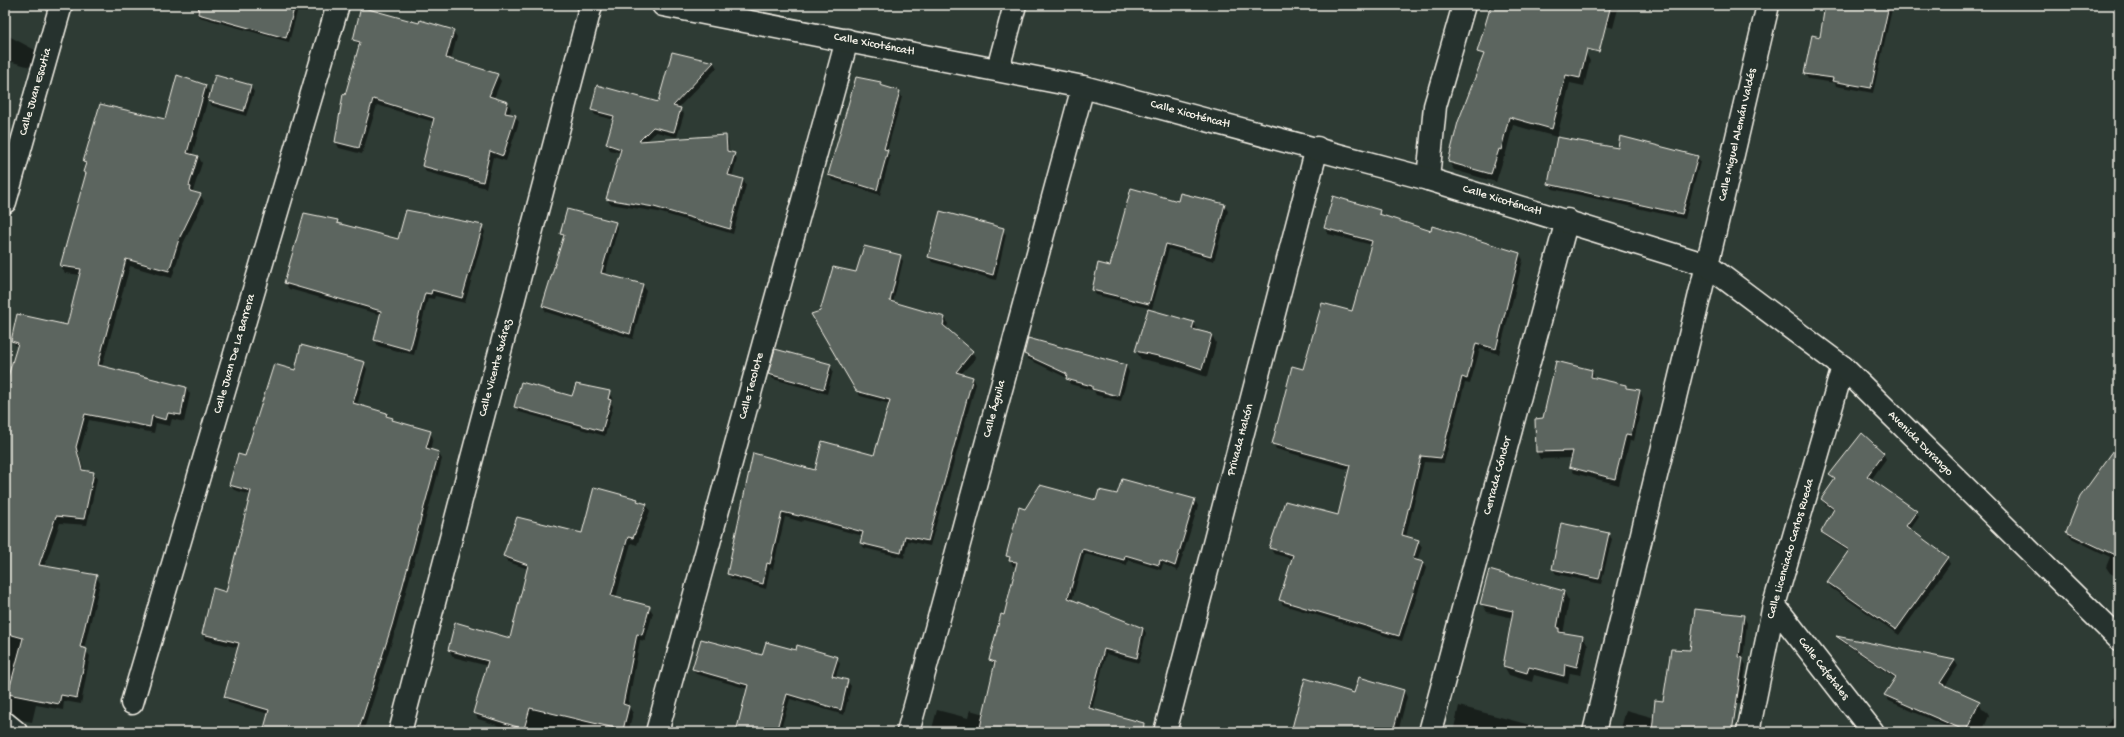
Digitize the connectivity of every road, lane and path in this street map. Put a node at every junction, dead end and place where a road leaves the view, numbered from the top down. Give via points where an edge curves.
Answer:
1 (61, 5) edge
2 (338, 5) edge
3 (592, 5) edge
4 (663, 5) edge
5 (1015, 5) edge
6 (1464, 5) edge
7 (1768, 5) edge
8 (847, 40) junction
9 (998, 69) junction
10 (1083, 87) junction
11 (1317, 148) junction
12 (1428, 178) junction
13 (5, 202) edge
14 (1567, 220) junction
15 (1708, 265) junction
16 (1843, 367) junction
17 (1774, 605) junction
18 (2119, 639) edge
19 (132, 703) dead end
20 (400, 732) edge
21 (657, 732) edge
22 (908, 732) edge
23 (1165, 732) edge
24 (1430, 732) edge
25 (1594, 732) edge
26 (1748, 732) edge
27 (1873, 732) edge

1 - 13 street, Calle Juan Escutia
2 - 19 street, Calle Juan De La Barrera
3 - 20 street, Calle Vicente Suárez
4 - 8 street, Calle Xicoténcatl
5 - 9 street
6 - 12 street via 1435,106
7 - 15 street, Calle Miguel Alemán Valdés
8 - 9 street, Calle Xicoténcatl
8 - 21 street, Calle Tecolote
9 - 10 street, Calle Xicoténcatl
10 - 11 street, Calle Xicoténcatl
10 - 22 street, Calle Águila
11 - 12 street, Calle Xicoténcatl
11 - 23 street, Privada Halcón
12 - 14 street, Calle Xicoténcatl
14 - 15 street, Calle Xicoténcatl
14 - 24 street, Cerrada Cóndor
15 - 16 street, Avenida Durango
15 - 25 street, Calle Miguel Alemán Valdés
16 - 17 street, Calle Licenciado Carlos Rueda
16 - 18 street, Avenida Durango
17 - 26 street, Calle Licenciado Carlos Rueda
17 - 27 street, Calle Cafetales

